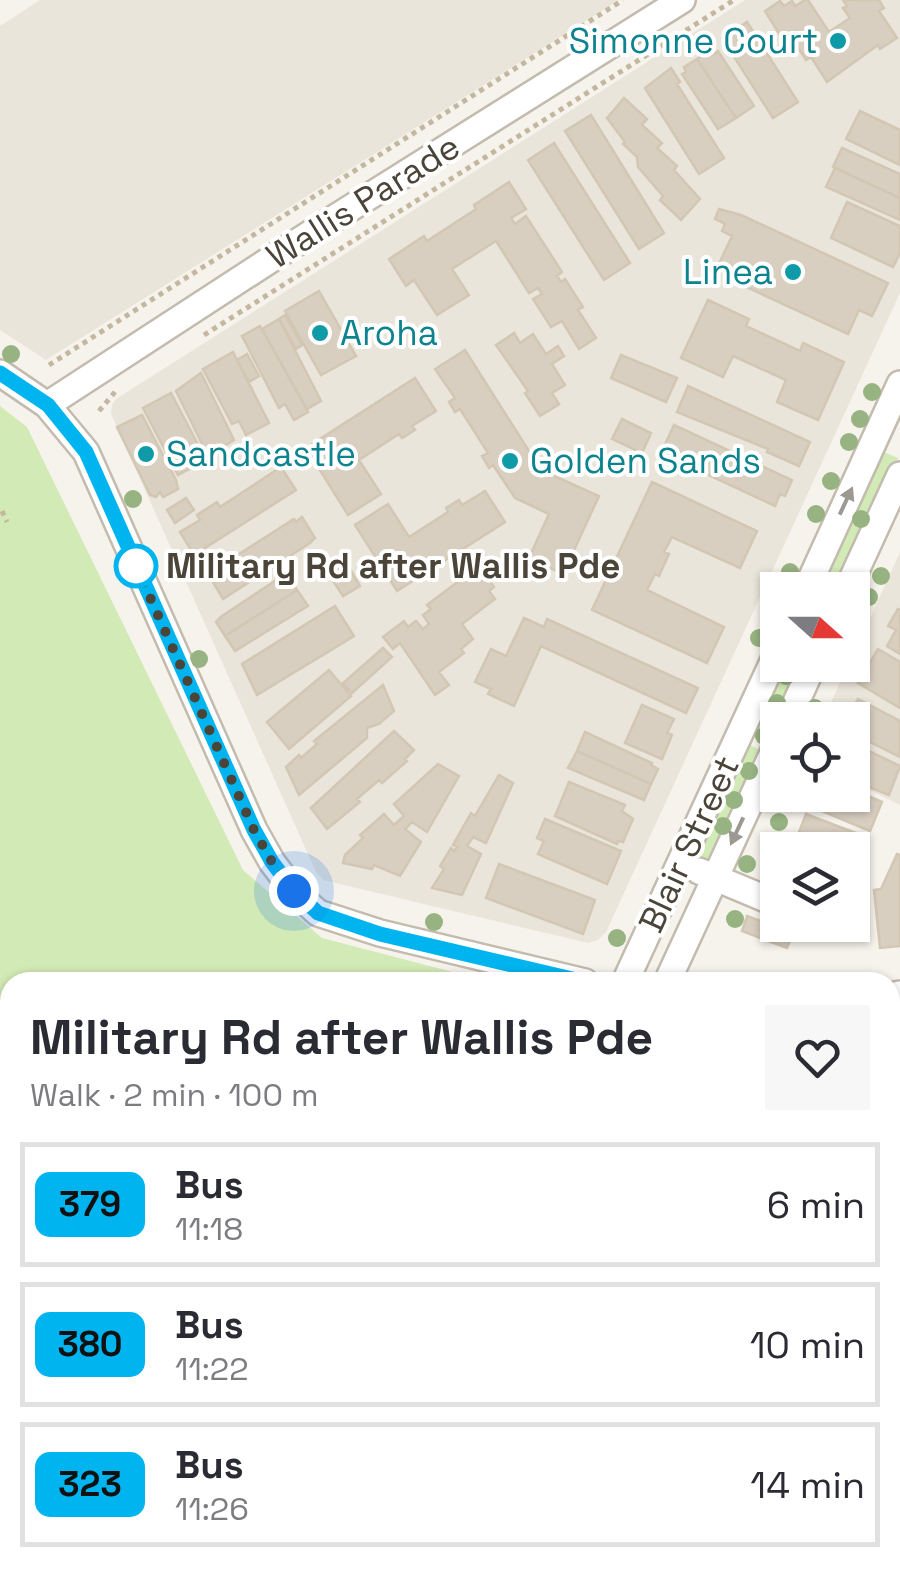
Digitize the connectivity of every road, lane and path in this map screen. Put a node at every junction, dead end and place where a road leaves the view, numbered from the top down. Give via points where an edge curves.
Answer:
1 (624, 0) edge
2 (682, 0) edge
3 (734, 0) edge
4 (196, 341) dead end
5 (49, 365) dead end
6 (0, 373) edge
7 (900, 384) edge
8 (116, 392) dead end
9 (48, 405) junction
10 (98, 411) dead end
11 (900, 476) edge
12 (2, 511) edge
13 (6, 522) dead end
14 (814, 572) edge
15 (856, 572) edge
16 (764, 682) edge
17 (760, 781) edge
18 (680, 863) junction
19 (715, 878) junction
20 (760, 897) edge
21 (543, 972) edge
22 (630, 972) edge
23 (672, 972) edge

1 - 5 path
2 - 9 street, Wallis Parade
3 - 4 path
6 - 9 street
14 -> 7 street
8 - 10 path
9 - 21 street via 86,452 254,830 306,904 364,929
11 - 15 street
12 - 13 path
16 - 18 street, Blair Street
17 -> 19 street, Blair Street
18 - 19 street
18 - 22 street, Blair Street
19 - 20 street
19 - 23 street, Blair Street

